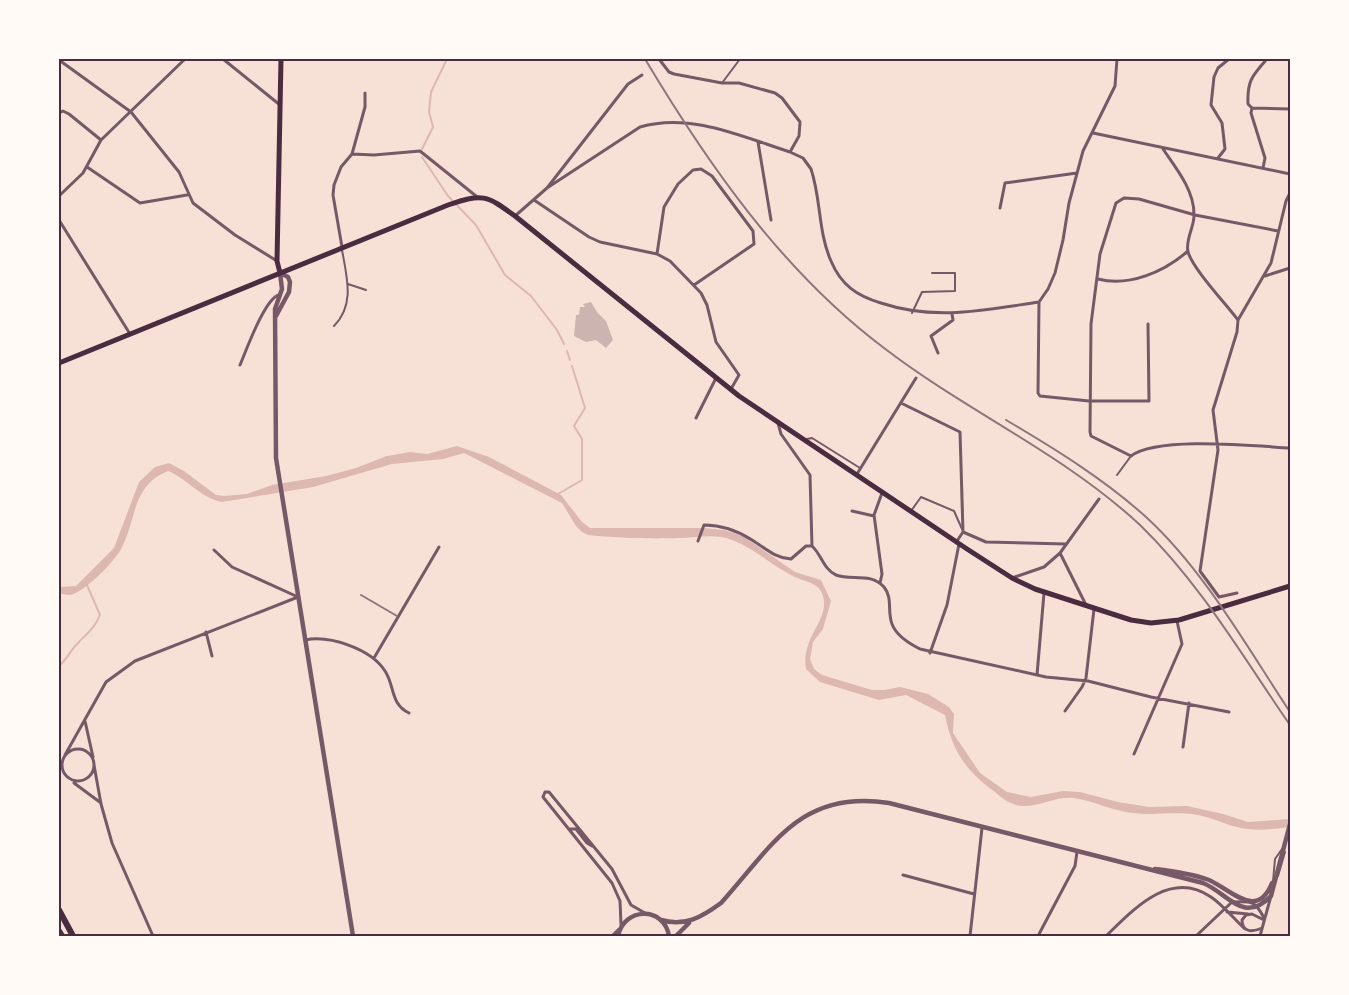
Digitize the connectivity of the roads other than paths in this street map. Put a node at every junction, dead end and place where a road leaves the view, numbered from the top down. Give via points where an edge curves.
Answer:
1 (185, 59) edge
2 (223, 59) edge
3 (281, 59) edge
4 (659, 59) edge
5 (740, 59) edge
6 (1117, 59) edge
7 (1229, 59) edge
8 (1267, 59) edge
9 (59, 60) edge
10 (642, 75) dead end
11 (722, 83) junction
12 (365, 93) dead end
13 (280, 105) junction
14 (1252, 108) junction
15 (1290, 109) edge
16 (131, 112) junction
17 (59, 113) edge
18 (1093, 133) junction
19 (101, 140) junction
20 (758, 142) junction
21 (1163, 149) junction
22 (790, 152) junction
23 (352, 154) junction
24 (1218, 158) junction
25 (87, 167) junction
26 (1263, 168) junction
27 (1077, 173) junction
28 (1290, 174) edge
29 (547, 188) junction
30 (1290, 193) edge
31 (188, 195) junction
32 (59, 196) edge
33 (476, 196) junction
34 (534, 200) junction
35 (1000, 208) dead end
36 (1195, 215) junction
37 (515, 216) junction
38 (59, 220) edge
39 (771, 220) dead end
40 (1278, 231) junction
41 (342, 248) junction
42 (1188, 251) junction
43 (657, 254) junction
44 (277, 261) junction
45 (1290, 269) edge
46 (932, 272) dead end
47 (280, 273) junction
48 (1265, 276) junction
49 (1098, 279) junction
50 (348, 284) junction
51 (694, 285) junction
52 (366, 290) dead end
53 (280, 295) junction
54 (1039, 302) junction
55 (912, 313) junction
56 (952, 314) junction
57 (276, 316) junction
58 (1238, 320) junction
59 (1148, 324) dead end
60 (334, 326) dead end
61 (130, 334) junction
62 (938, 353) dead end
63 (59, 363) edge
64 (240, 365) dead end
65 (716, 378) junction
66 (916, 378) dead end
67 (731, 390) junction
68 (1089, 401) junction
69 (901, 402) junction
70 (696, 418) dead end
71 (778, 423) junction
72 (805, 441) junction
73 (1216, 445) junction
74 (1290, 448) edge
75 (1131, 456) junction
76 (860, 468) junction
77 (1117, 474) dead end
78 (856, 475) junction
79 (883, 492) junction
80 (1100, 499) dead end
81 (852, 511) dead end
82 (911, 511) junction
83 (874, 516) junction
84 (963, 532) junction
85 (698, 541) dead end
86 (958, 542) junction
87 (1066, 544) junction
88 (812, 546) junction
89 (439, 547) dead end
90 (214, 550) dead end
91 (1060, 553) junction
92 (1012, 578) junction
93 (880, 583) junction
94 (1290, 586) edge
95 (1237, 592) dead end
96 (1044, 593) junction
97 (298, 597) junction
98 (1087, 607) junction
99 (1094, 609) junction
100 (1177, 621) junction
101 (206, 632) junction
102 (305, 640) junction
103 (930, 653) junction
104 (212, 656) dead end
105 (374, 658) junction
106 (1036, 675) junction
107 (1085, 681) junction
108 (1158, 699) junction
109 (1189, 703) junction
110 (1065, 711) dead end
111 (1229, 712) dead end
112 (410, 713) dead end
113 (84, 720) junction
114 (1183, 747) dead end
115 (1134, 754) dead end
116 (65, 755) junction
117 (93, 760) junction
118 (94, 765) junction
119 (68, 779) junction
120 (101, 804) junction
121 (1290, 824) edge
122 (982, 828) junction
123 (569, 829) junction
124 (593, 846) junction
125 (1283, 847) junction
126 (1077, 852) junction
127 (1145, 868) junction
128 (903, 875) dead end
129 (1274, 882) junction
130 (974, 894) junction
131 (1222, 895) junction
132 (1271, 896) junction
133 (1248, 901) junction
134 (1232, 902) junction
135 (1218, 903) junction
136 (1258, 906) junction
137 (59, 910) edge
138 (1225, 911) junction
139 (648, 914) junction
140 (1252, 914) junction
141 (1217, 916) junction
142 (1264, 919) junction
143 (661, 920) junction
144 (690, 922) junction
145 (621, 927) junction
146 (1262, 928) junction
147 (1245, 929) junction
148 (59, 931) edge
149 (62, 936) edge
150 (73, 936) edge
151 (152, 936) edge
152 (353, 936) edge
153 (613, 936) edge
154 (618, 936) edge
155 (670, 936) edge
156 (676, 936) edge
157 (970, 936) edge
158 (1038, 936) edge
159 (1106, 936) edge
160 (1196, 936) edge
161 (1260, 936) edge

1 - 16 street
2 - 13 street
3 - 13 main road
4 - 11 street via 674,74
5 - 11 lane
6 - 18 street via 1115,86
7 - 24 street via 1218,68 1211,88 1211,105 1222,123 1225,149
8 - 14 street via 1250,79 1248,104
9 - 16 street
10 - 29 street via 628,84
11 - 22 street via 739,83 782,98 800,122 799,136
12 - 23 street via 365,107
13 - 44 main road
14 - 15 street
14 - 26 street via 1265,158
16 - 19 street
16 - 31 street via 179,172
17 - 19 street via 69,114
18 - 21 street
18 - 27 street via 1083,151
19 - 25 street
20 - 22 street
20 - 29 street via 704,126 654,123 640,127
20 - 39 street
21 - 24 street
21 - 36 street via 1187,187
22 - 55 street via 803,158 811,168 825,245 837,275 857,294
23 - 33 street via 420,151
23 - 41 street via 341,167 334,185
24 - 26 street
25 - 31 street via 140,203
25 - 32 street
26 - 28 street
27 - 35 street via 1005,182
27 - 54 street via 1060,256 1048,289
29 - 34 street
30 - 40 street
31 - 44 street via 217,222
33 - 37 main road via 494,201
33 - 41 main road
34 - 37 street
34 - 43 street via 600,242
36 - 40 street
36 - 42 street
36 - 49 street via 1139,199 1119,200 1100,254
37 - 65 main road
38 - 61 street
40 - 48 street
41 - 47 main road
41 - 50 lane
42 - 49 street via 1139,278 1111,282
42 - 58 street via 1194,264
43 - 51 street via 670,261
43 - 51 street via 664,207 678,184 693,170 701,169 712,176 753,231 755,241
44 - 47 main road
45 - 48 street
46 - 55 lane via 956,272 955,291 922,292
47 - 53 street
47 - 57 street via 288,277 290,286
47 - 61 main road
48 - 58 street
49 - 68 street via 1091,324
50 - 52 lane
50 - 60 lane via 346,312
51 - 67 street via 707,305 716,342 739,375
53 - 57 street
53 - 64 street via 267,306
54 - 56 street
54 - 68 street via 1038,394
55 - 56 street
56 - 62 street via 953,320 931,336
57 - 97 street via 275,428 279,482
58 - 73 street via 1213,410
59 - 68 street via 1149,401
61 - 63 main road
65 - 67 main road
65 - 70 street
66 - 69 street
67 - 71 main road
68 - 75 street via 1091,436
69 - 76 street
69 - 84 street via 960,432
71 - 72 main road
71 - 88 street via 781,434 810,475
72 - 76 lane via 812,438
72 - 78 main road
73 - 74 street
73 - 75 street via 1161,446 1138,450
73 - 95 street via 1218,450 1200,571 1219,597
75 - 77 lane
76 - 78 street
78 - 79 main road
79 - 82 main road
79 - 83 street
80 - 87 street
81 - 83 street
82 - 84 lane via 921,497 954,511
82 - 86 main road
83 - 93 street via 882,574
84 - 86 street
84 - 87 street via 986,542
85 - 88 street via 704,525 712,525 742,534 782,558 791,559 806,546
86 - 92 main road
86 - 103 street via 947,605
87 - 91 street
88 - 93 street via 830,572
89 - 105 street
90 - 97 street via 232,567
91 - 92 street via 1044,567
91 - 98 street
92 - 96 main road
93 - 103 street via 890,599 890,618 896,631 913,646
94 - 100 main road
96 - 98 main road
96 - 106 street
97 - 101 street
97 - 102 street
98 - 99 main road
99 - 100 main road via 1151,623
99 - 107 street
100 - 108 street via 1182,644
101 - 104 street
101 - 113 street via 135,660 106,682
102 - 105 street via 332,638
102 - 152 street
103 - 106 street
105 - 112 street via 386,672 398,705
106 - 107 street
107 - 108 street
107 - 110 street
108 - 109 street
108 - 115 street
109 - 111 street
109 - 114 street
113 - 116 street
113 - 117 street
116 - 117 street via 73,750 82,750
116 - 119 street via 62,765
117 - 118 street
118 - 119 street via 91,775 83,781
118 - 120 street
119 - 120 street
120 - 151 street via 122,868
121 - 125 street
122 - 126 street
122 - 130 street
122 - 144 street via 872,801 828,804 787,829 721,903
123 - 124 street via 576,829
123 - 124 street via 543,798 546,792
123 - 145 street via 612,883 620,900
124 - 139 street via 616,875 631,905
125 - 129 street
125 - 129 lane via 1275,859
125 - 129 lane via 1282,867
126 - 127 street
126 - 158 street via 1075,866
127 - 131 street via 1202,883
127 - 133 street via 1204,878 1236,898
128 - 130 street
129 - 132 street
129 - 133 street via 1262,897
130 - 157 street
131 - 134 street
131 - 138 street via 1226,902
132 - 136 street
132 - 142 street
133 - 134 street
133 - 136 street
134 - 136 street via 1243,908
134 - 138 street
135 - 138 street
135 - 141 street via 1220,910
135 - 159 street via 1191,889 1164,890 1149,897
136 - 142 street
137 - 150 highway
138 - 140 street
138 - 141 street
138 - 147 street
139 - 143 street
139 - 145 street via 633,916
140 - 142 street
140 - 147 street via 1242,920
141 - 160 street
142 - 146 street
143 - 144 street
143 - 155 street
144 - 156 street
145 - 153 street
145 - 154 street
146 - 147 street via 1252,932
146 - 161 street
148 - 149 highway

